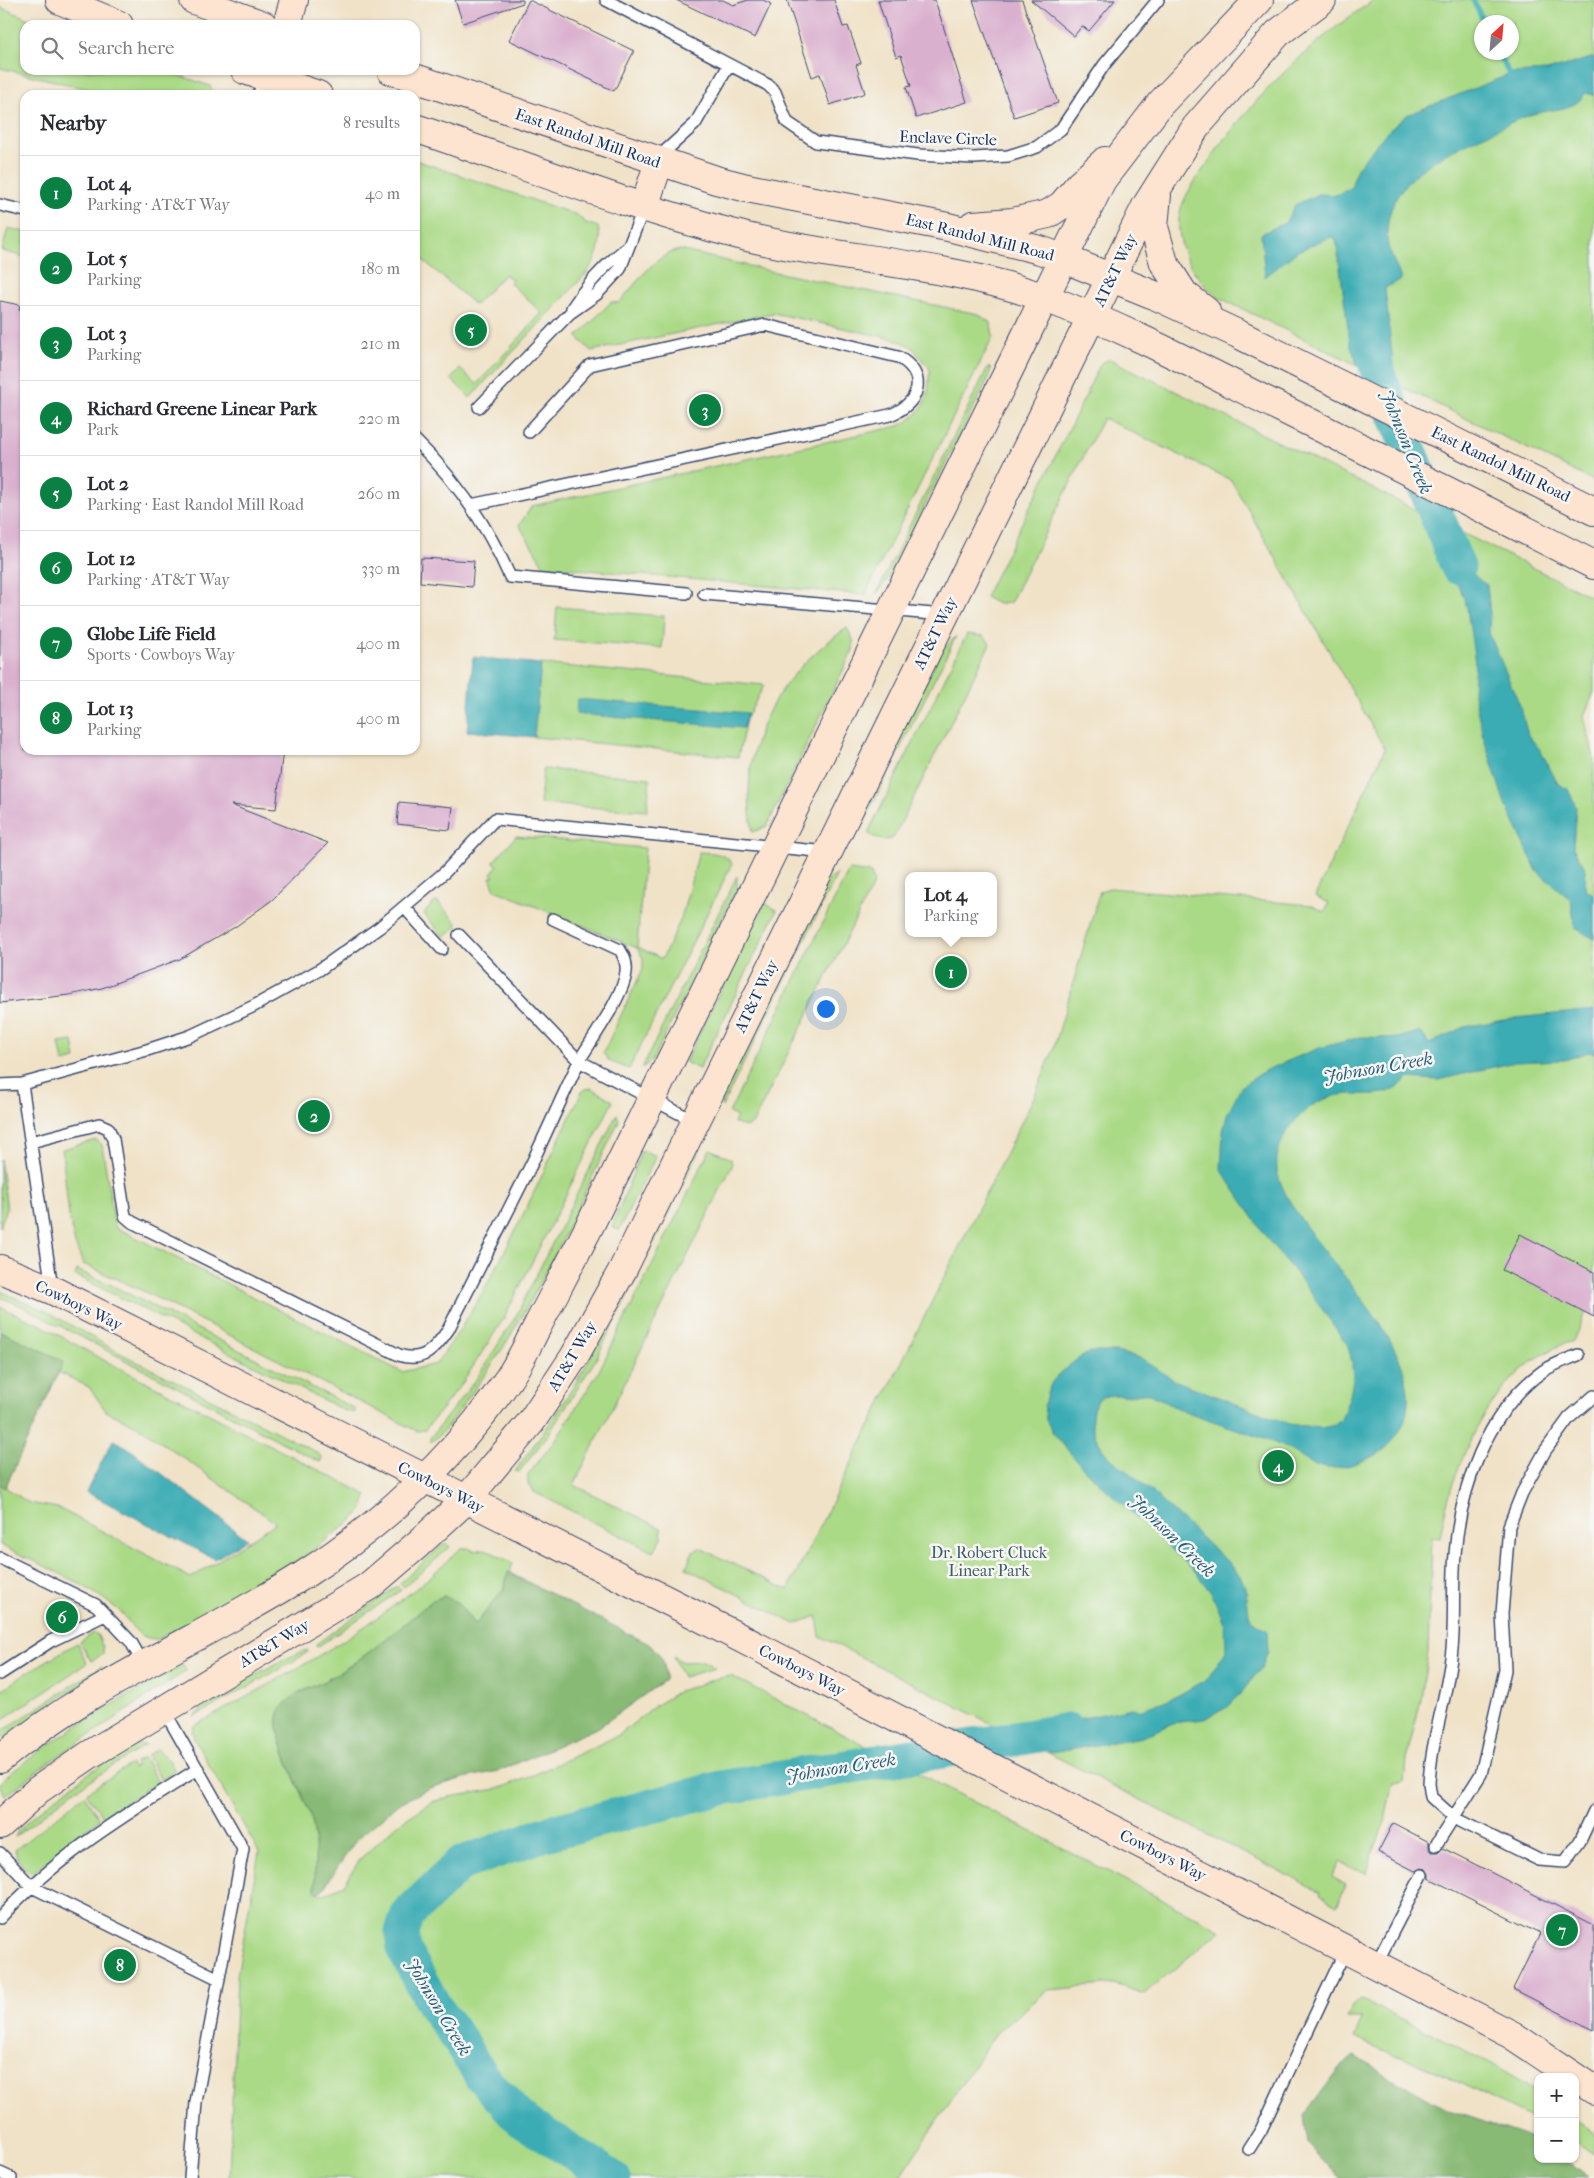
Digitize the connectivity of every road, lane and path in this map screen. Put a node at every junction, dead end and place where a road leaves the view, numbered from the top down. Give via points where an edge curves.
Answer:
1 (60, 0) edge
2 (194, 0) edge
3 (294, 0) edge
4 (606, 0) edge
5 (1158, 0) edge
6 (1259, 0) edge
7 (1322, 0) edge
8 (107, 20) edge
9 (249, 20) edge
10 (288, 20) edge
11 (729, 65) junction
12 (255, 75) edge
13 (405, 75) edge
14 (267, 81) edge
15 (300, 90) edge
16 (420, 130) edge
17 (1140, 130) junction
18 (661, 158) junction
19 (1157, 189) junction
20 (0, 205) edge
21 (644, 207) junction
22 (20, 209) edge
23 (948, 227) junction
24 (1065, 259) junction
25 (1111, 279) junction
26 (1046, 298) junction
27 (1092, 317) junction
28 (1238, 334) junction
29 (479, 407) dead end
30 (529, 432) dead end
31 (420, 445) edge
32 (471, 505) junction
33 (1594, 511) edge
34 (1594, 564) edge
35 (686, 593) dead end
36 (704, 594) dead end
37 (892, 611) junction
38 (944, 615) junction
39 (776, 848) junction
40 (827, 852) junction
41 (404, 907) junction
42 (553, 919) dead end
43 (459, 935) dead end
44 (442, 949) dead end
45 (579, 1060) junction
46 (22, 1084) junction
47 (0, 1085) edge
48 (652, 1100) junction
49 (694, 1121) junction
50 (31, 1142) junction
51 (0, 1269) edge
52 (52, 1290) junction
53 (1578, 1355) dead end
54 (1593, 1400) edge
55 (426, 1480) junction
56 (466, 1500) junction
57 (0, 1558) edge
58 (105, 1615) junction
59 (144, 1665) junction
60 (0, 1674) edge
61 (164, 1710) junction
62 (0, 1759) edge
63 (198, 1769) junction
64 (1594, 1811) edge
65 (1454, 1818) junction
66 (0, 1825) edge
67 (1436, 1845) dead end
68 (0, 1853) edge
69 (1422, 1875) dead end
70 (32, 1887) junction
71 (0, 1918) edge
72 (1346, 1949) junction
73 (1376, 1964) junction
74 (219, 1979) junction
75 (1594, 2090) edge
76 (1248, 2149) dead end
77 (0, 2173) edge
78 (11, 2178) edge
79 (190, 2178) edge

1 - 8 main road
2 - 9 main road
3 - 10 main road
4 - 11 lane, Enclave Circle
5 - 11 lane, Enclave Circle via 1104,65 1061,129 1037,147 1008,156 918,156 816,142 787,122 772,88
6 - 17 main road via 1160,104
7 - 19 main road, AT&T Way via 1278,33 1196,126
11 - 18 lane via 695,124
12 - 14 main road
13 - 18 main road, East Randol Mill Road
14 - 15 main road
16 - 21 main road
17 - 23 main road via 1079,185 1062,205 1048,214 1014,222
17 - 24 main road via 1102,180
18 - 21 main road
18 - 23 main road, East Randol Mill Road via 747,188
19 - 25 main road, AT&T Way
19 - 28 main road via 1154,227 1164,263 1184,294
20 - 22 lane
21 - 26 main road via 751,238 862,259 928,267
21 - 29 lane via 620,269 598,294 570,313
23 - 24 main road, East Randol Mill Road
24 - 25 main road, East Randol Mill Road
24 - 26 main road
25 - 27 main road, AT&T Way
25 - 28 main road, East Randol Mill Road
26 - 27 main road
26 - 37 main road
27 - 34 main road
27 - 38 main road, AT&T Way
28 - 33 main road, East Randol Mill Road
30 - 32 lane via 590,365 765,324 898,357 907,362 917,378 915,393 908,406 890,415
31 - 32 lane
32 - 35 lane via 493,539 510,577
36 - 37 lane
37 - 38 lane
37 - 39 main road
38 - 40 main road, AT&T Way
39 - 40 lane
39 - 41 lane via 495,819 446,872
39 - 48 main road
40 - 49 main road, AT&T Way
41 - 44 lane
41 - 46 lane via 319,970 224,1022 138,1052
42 - 45 lane via 620,950 625,958 626,971 620,991
43 - 45 lane
45 - 48 lane
45 - 50 lane via 532,1163 448,1330 428,1354 414,1358 399,1355 132,1222 125,1216 108,1128 99,1124
46 - 47 lane
46 - 50 lane
48 - 49 lane
48 - 55 main road via 510,1377
49 - 56 main road, AT&T Way via 622,1271 574,1358 531,1422
50 - 52 lane
51 - 52 main road, Cowboys Way
52 - 55 main road, Cowboys Way
53 - 65 lane via 1542,1372 1515,1398 1482,1450 1464,1496 1455,1555 1452,1650 1429,1784 1431,1797
54 - 65 lane via 1569,1418 1545,1451 1522,1493 1509,1526 1502,1614 1505,1670 1481,1774
55 - 56 main road, Cowboys Way
55 - 59 main road via 366,1530 301,1576
56 - 61 main road, AT&T Way via 368,1586
56 - 72 main road, Cowboys Way
57 - 58 lane via 96,1605
58 - 59 lane via 131,1642
58 - 60 lane via 50,1641
59 - 62 main road via 29,1735
61 - 63 lane
61 - 66 main road, AT&T Way via 38,1790
63 - 70 lane via 110,1824 54,1866
63 - 74 lane via 244,1850
64 - 65 lane via 1580,1841 1565,1862 1539,1860
65 - 67 lane
68 - 70 lane
69 - 73 lane
70 - 71 lane
70 - 74 lane
72 - 73 main road, Cowboys Way
72 - 76 lane via 1261,2130
73 - 75 main road, Cowboys Way via 1512,2035
74 - 79 lane via 196,2102
77 - 78 lane

